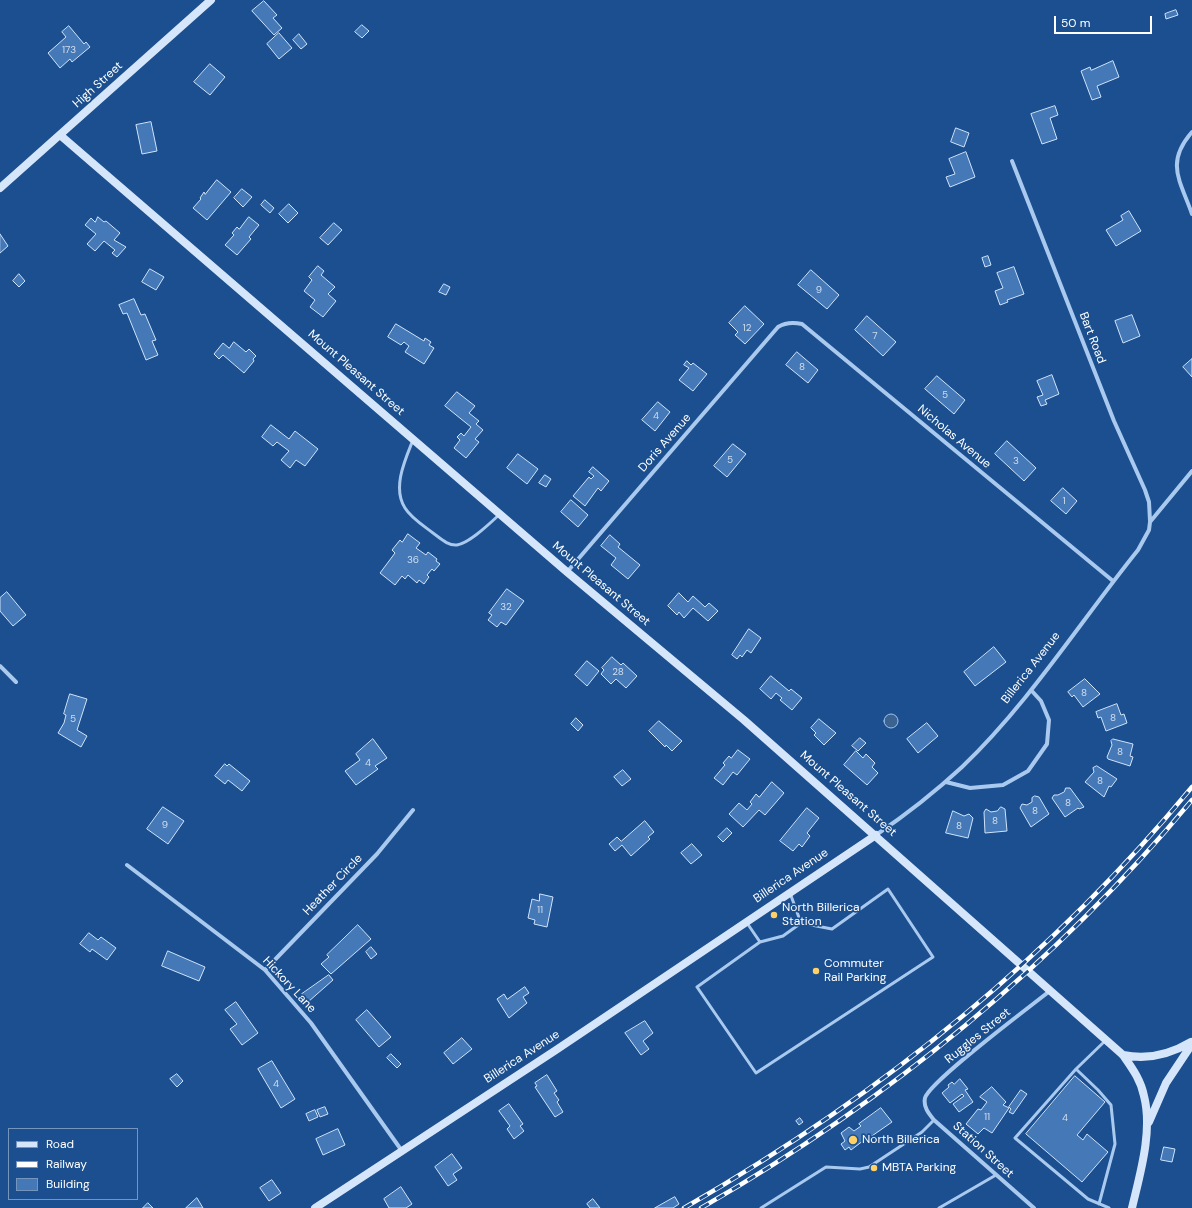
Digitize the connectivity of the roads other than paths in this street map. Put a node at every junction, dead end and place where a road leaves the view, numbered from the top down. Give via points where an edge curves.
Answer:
1 (211, 0) edge
2 (1192, 132) edge
3 (60, 135) junction
4 (1012, 161) dead end
5 (0, 188) edge
6 (1192, 214) edge
7 (778, 327) joint
8 (414, 438) junction
9 (1192, 471) edge
10 (501, 513) junction
11 (1150, 522) junction
12 (567, 572) junction
13 (1113, 581) junction
14 (0, 666) edge
15 (16, 682) dead end
16 (1031, 690) junction
17 (946, 782) junction
18 (413, 810) dead end
19 (876, 835) junction
20 (127, 865) dead end
21 (789, 892) junction
22 (746, 921) junction
23 (801, 923) junction
24 (760, 942) junction
25 (264, 970) junction
26 (1051, 990) junction
27 (1106, 1040) junction
28 (1192, 1043) edge
29 (1123, 1055) junction
30 (1076, 1069) junction
31 (925, 1102) joint
32 (934, 1120) junction
33 (1147, 1127) junction
34 (402, 1151) junction
35 (996, 1175) junction
36 (1099, 1204) junction
37 (315, 1208) edge
38 (761, 1208) edge
39 (939, 1208) edge
40 (1034, 1208) edge
41 (1109, 1208) edge
42 (1132, 1208) edge

1 - 3 main road, High Street
2 - 6 street via 1178,152 1177,168
3 - 5 main road, High Street
3 - 8 main road, Mount Pleasant Street
4 - 11 street, Bart Road via 1114,421 1145,490
7 - 12 street, Doris Avenue
7 - 13 street, Nicholas Avenue via 789,322 802,324
8 - 10 main road, Mount Pleasant Street
8 - 10 lane via 403,465 400,491 405,509 447,543 456,545 471,538
9 - 11 street, Billerica Avenue
10 - 12 main road, Mount Pleasant Street
11 - 13 street, Billerica Avenue via 1145,540
12 - 19 main road, Mount Pleasant Street via 744,720
13 - 16 street, Billerica Avenue
14 - 15 street
16 - 17 street, Billerica Avenue via 980,749
16 - 17 street via 1041,701 1049,720 1047,744 1028,771 1003,785 970,788
17 - 19 street, Billerica Avenue
18 - 25 street, Heather Circle via 378,854
19 - 21 main road, Billerica Avenue
19 - 26 main road, Mount Pleasant Street
20 - 25 street, Hickory Lane
21 - 22 main road, Billerica Avenue
21 - 23 lane
22 - 24 lane
22 - 34 main road, Billerica Avenue
23 - 24 lane via 783,936
23 - 24 lane via 832,929 888,889 933,957 756,1073 697,987
25 - 34 street, Hickory Lane via 311,1023
26 - 27 main road, Mount Pleasant Street
26 - 31 street, Ruggles Street via 946,1075 928,1091
27 - 29 main road, Mount Pleasant Street
27 - 30 lane
28 - 29 main road via 1153,1056
28 - 33 main road via 1166,1083
29 - 33 main road, Mount Pleasant Street via 1138,1079 1144,1096
30 - 36 lane via 1111,1106 1115,1144
30 - 36 lane via 1015,1138 1088,1199
31 - 32 street, Station Street
32 - 35 street, Station Street
32 - 38 lane via 922,1132 873,1165 860,1169 826,1167
33 - 42 main road
34 - 37 main road, Billerica Avenue
35 - 39 lane
35 - 40 street, Station Street
36 - 41 lane

